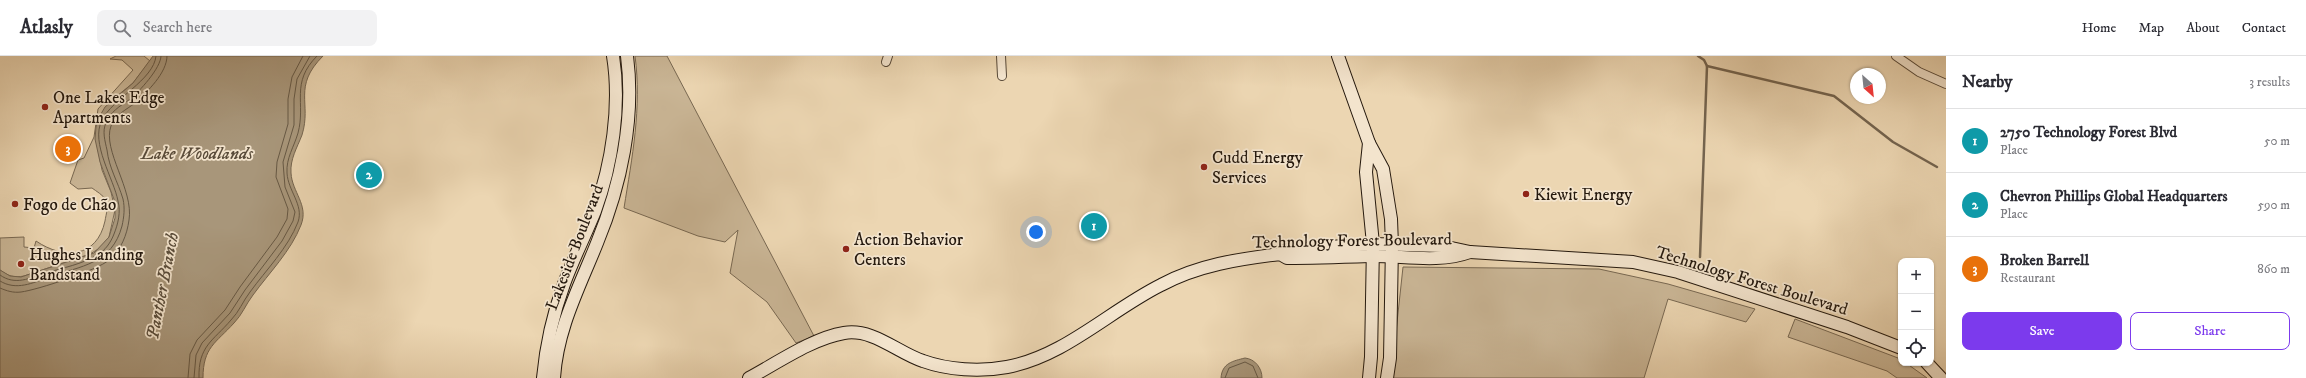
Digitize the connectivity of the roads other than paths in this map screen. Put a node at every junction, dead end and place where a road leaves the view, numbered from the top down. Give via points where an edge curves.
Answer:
1 (613, 56) edge
2 (627, 56) edge
3 (1001, 56) edge
4 (1338, 56) edge
5 (1896, 56) edge
6 (1002, 76) dead end
7 (1946, 84) edge
8 (1369, 143) junction
9 (595, 210) junction
10 (607, 215) junction
11 (1373, 244) junction
12 (1392, 245) junction
13 (1470, 252) junction
14 (1280, 254) junction
15 (1373, 256) junction
16 (1392, 257) junction
17 (1898, 347) edge
18 (550, 357) junction
19 (1930, 366) edge
20 (543, 378) edge
21 (554, 378) edge
22 (749, 378) edge
23 (1369, 378) edge
24 (1387, 378) edge
25 (1941, 378) edge

1 - 9 street, Lakeside Boulevard via 615,94 612,143
2 - 10 street, Lakeside Boulevard via 629,101 625,144
3 - 6 street
4 - 8 street
5 - 7 street via 1919,72
8 - 11 street via 1366,172
8 - 12 street via 1383,169 1391,219
9 - 10 street
9 - 18 street, Lakeside Boulevard via 564,283 553,318
10 - 18 street, Lakeside Boulevard
11 - 12 street, Technology Forest Boulevard
11 - 14 street, Technology Forest Boulevard via 1286,250
11 - 15 street
12 - 13 street, Technology Forest Boulevard via 1442,246
12 - 16 street
13 - 16 street, Technology Forest Boulevard via 1456,257
13 - 17 street, Technology Forest Boulevard via 1591,259 1657,267 1847,327
14 - 15 street, Technology Forest Boulevard via 1287,258
14 - 22 street, Technology Forest Boulevard via 1221,263 1181,275 1046,354 1006,367 967,369 941,365 908,355 872,336 846,332 824,339
15 - 16 street, Technology Forest Boulevard
15 - 23 street via 1372,357
16 - 24 street via 1390,358
18 - 20 street, Lakeside Boulevard
18 - 21 street, Lakeside Boulevard
19 - 25 street

